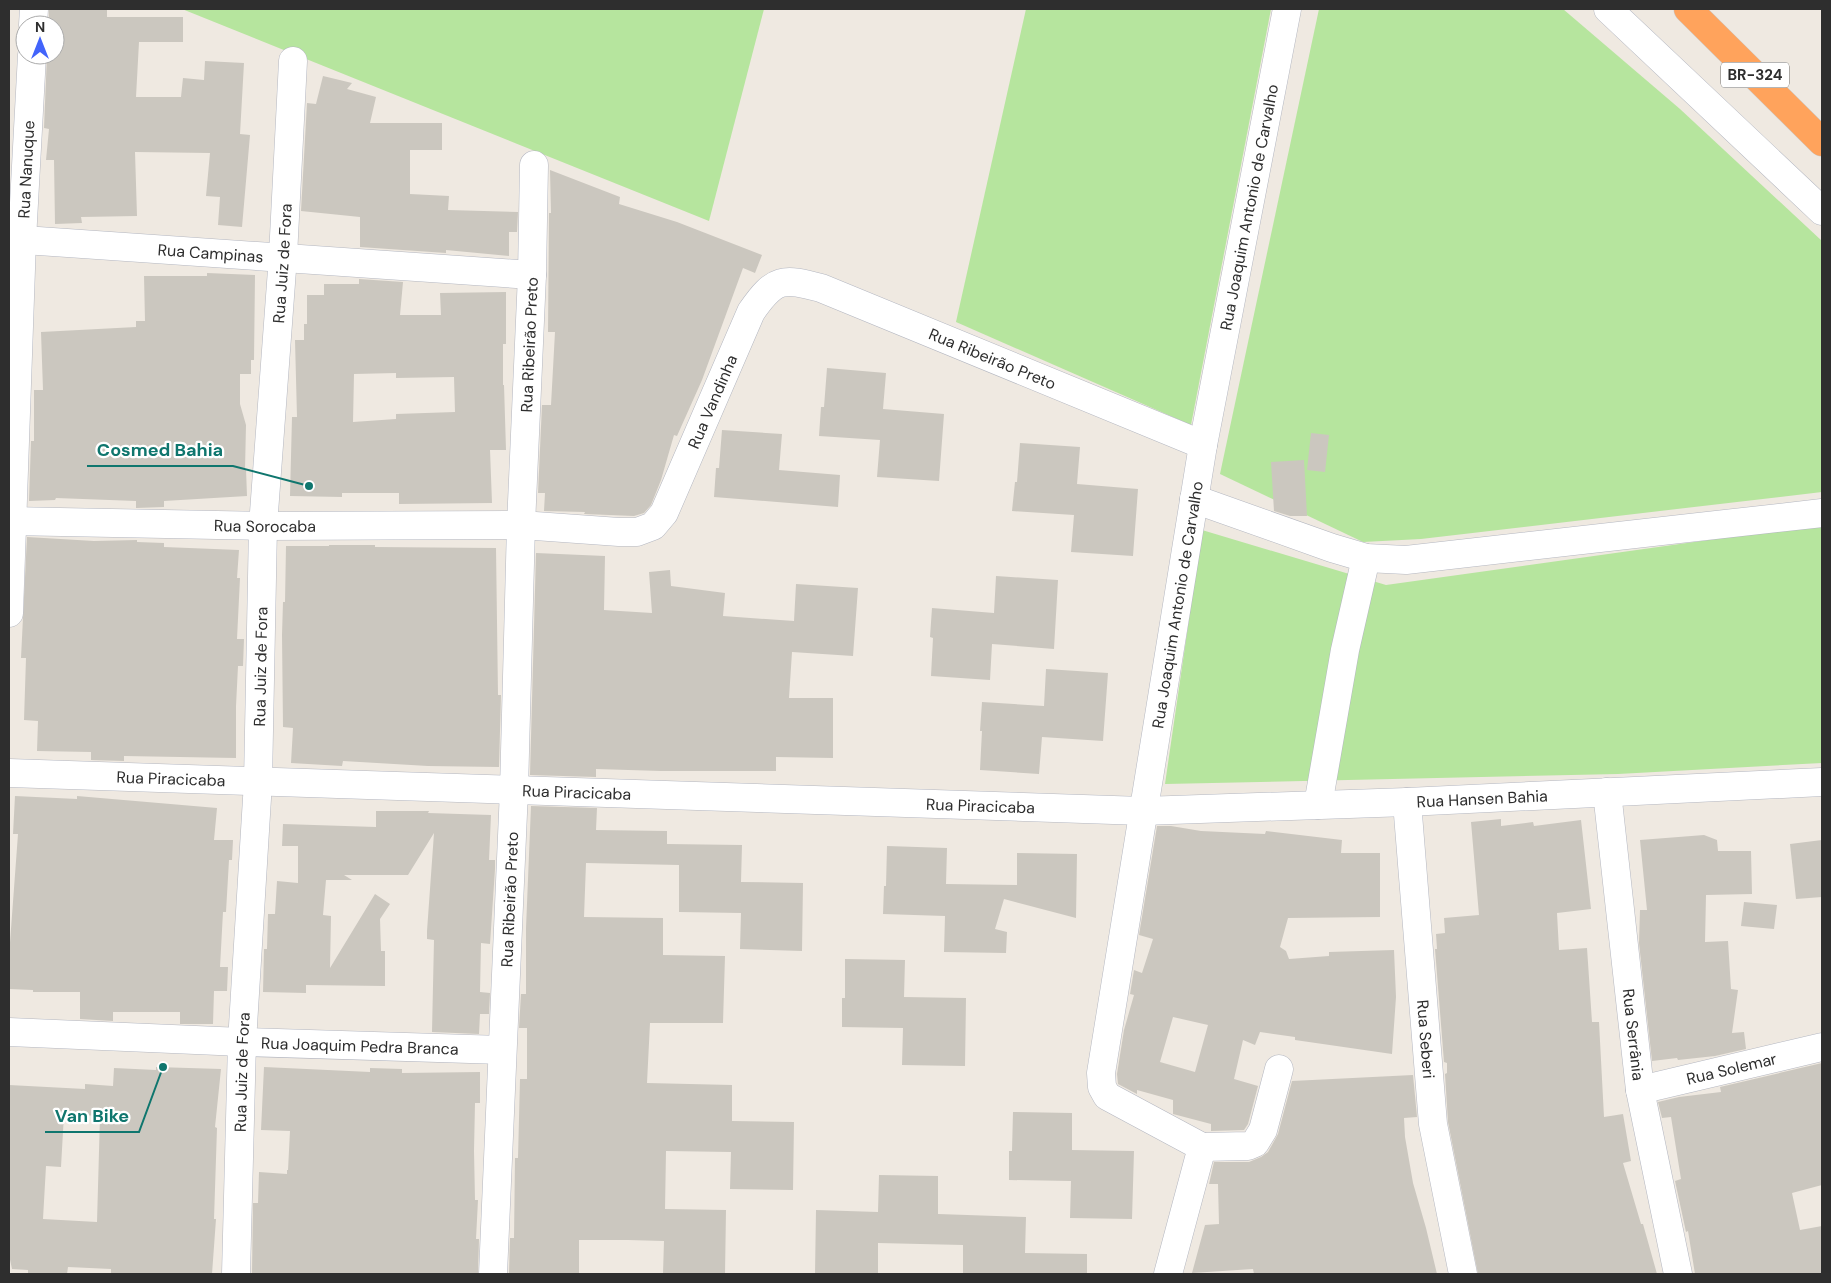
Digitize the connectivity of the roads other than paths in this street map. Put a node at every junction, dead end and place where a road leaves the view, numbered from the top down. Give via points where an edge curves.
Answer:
1 (1287, 9) edge
2 (1608, 9) edge
3 (1688, 9) edge
4 (293, 61) dead end
5 (31, 65) edge
6 (1822, 142) edge
7 (534, 165) dead end
8 (1822, 210) edge
9 (16, 239) edge
10 (283, 256) junction
11 (532, 275) junction
12 (778, 283) joint
13 (1203, 445) junction
14 (1194, 499) junction
15 (1822, 513) edge
16 (10, 521) edge
17 (521, 525) junction
18 (263, 526) junction
19 (1366, 558) junction
20 (9, 613) edge
21 (9, 773) edge
22 (258, 782) junction
23 (1822, 782) edge
24 (514, 790) junction
25 (1607, 792) junction
26 (1406, 802) junction
27 (1318, 805) junction
28 (1143, 811) junction
29 (9, 1032) edge
30 (242, 1042) junction
31 (1822, 1047) edge
32 (502, 1050) junction
33 (1279, 1069) dead end
34 (1640, 1090) junction
35 (1202, 1147) junction
36 (236, 1274) edge
37 (493, 1274) edge
38 (1168, 1274) edge
39 (1463, 1274) edge
40 (1678, 1274) edge

1 - 13 street, Rua Joaquim Antonio de Carvalho
2 - 8 street
3 - 6 highway, BR-324
4 - 10 street, Rua Juiz de Fora
5 - 9 street, Rua Nanuque
7 - 11 street, Rua Ribeirão Preto
9 - 10 street, Rua Campinas
9 - 16 street, Rua Nanuque
10 - 11 street, Rua Campinas
10 - 18 street, Rua Juiz de Fora
11 - 17 street, Rua Ribeirão Preto
12 - 13 street, Rua Ribeirão Preto via 796,281 821,288
12 - 17 street, Rua Vandinha via 762,296 751,312 672,496 653,526 637,532 619,532
13 - 14 street, Rua Joaquim Antonio de Carvalho
14 - 19 street
14 - 28 street, Rua Joaquim Antonio de Carvalho
15 - 19 street via 1406,560
16 - 18 street, Rua Sorocaba
16 - 20 street, Rua Nanuque
17 - 18 street, Rua Sorocaba
17 - 24 street, Rua Ribeirão Preto
18 - 22 street, Rua Juiz de Fora
19 - 27 street via 1345,650
21 - 22 street, Rua Piracicaba
22 - 24 street, Rua Piracicaba
22 - 30 street, Rua Juiz de Fora
23 - 25 street, Rua Hansen Bahia
24 - 28 street, Rua Piracicaba
24 - 32 street, Rua Ribeirão Preto
25 - 26 street, Rua Hansen Bahia
25 - 34 street, Rua Serrânia
26 - 27 street, Rua Hansen Bahia
26 - 39 street, Rua Seberi via 1432,1116
27 - 28 street, Rua Hansen Bahia
28 - 35 street, Rua Joaquim Antonio de Carvalho via 1103,1054 1102,1087 1117,1102
29 - 30 street, Rua Joaquim Pedra Branca
30 - 32 street, Rua Joaquim Pedra Branca
30 - 36 street, Rua Juiz de Fora
31 - 34 street, Rua Solemar
32 - 37 street, Rua Ribeirão Preto
33 - 35 street, Rua Joaquim Antonio de Carvalho via 1263,1130 1255,1143
34 - 40 street, Rua Serrânia
35 - 38 street

